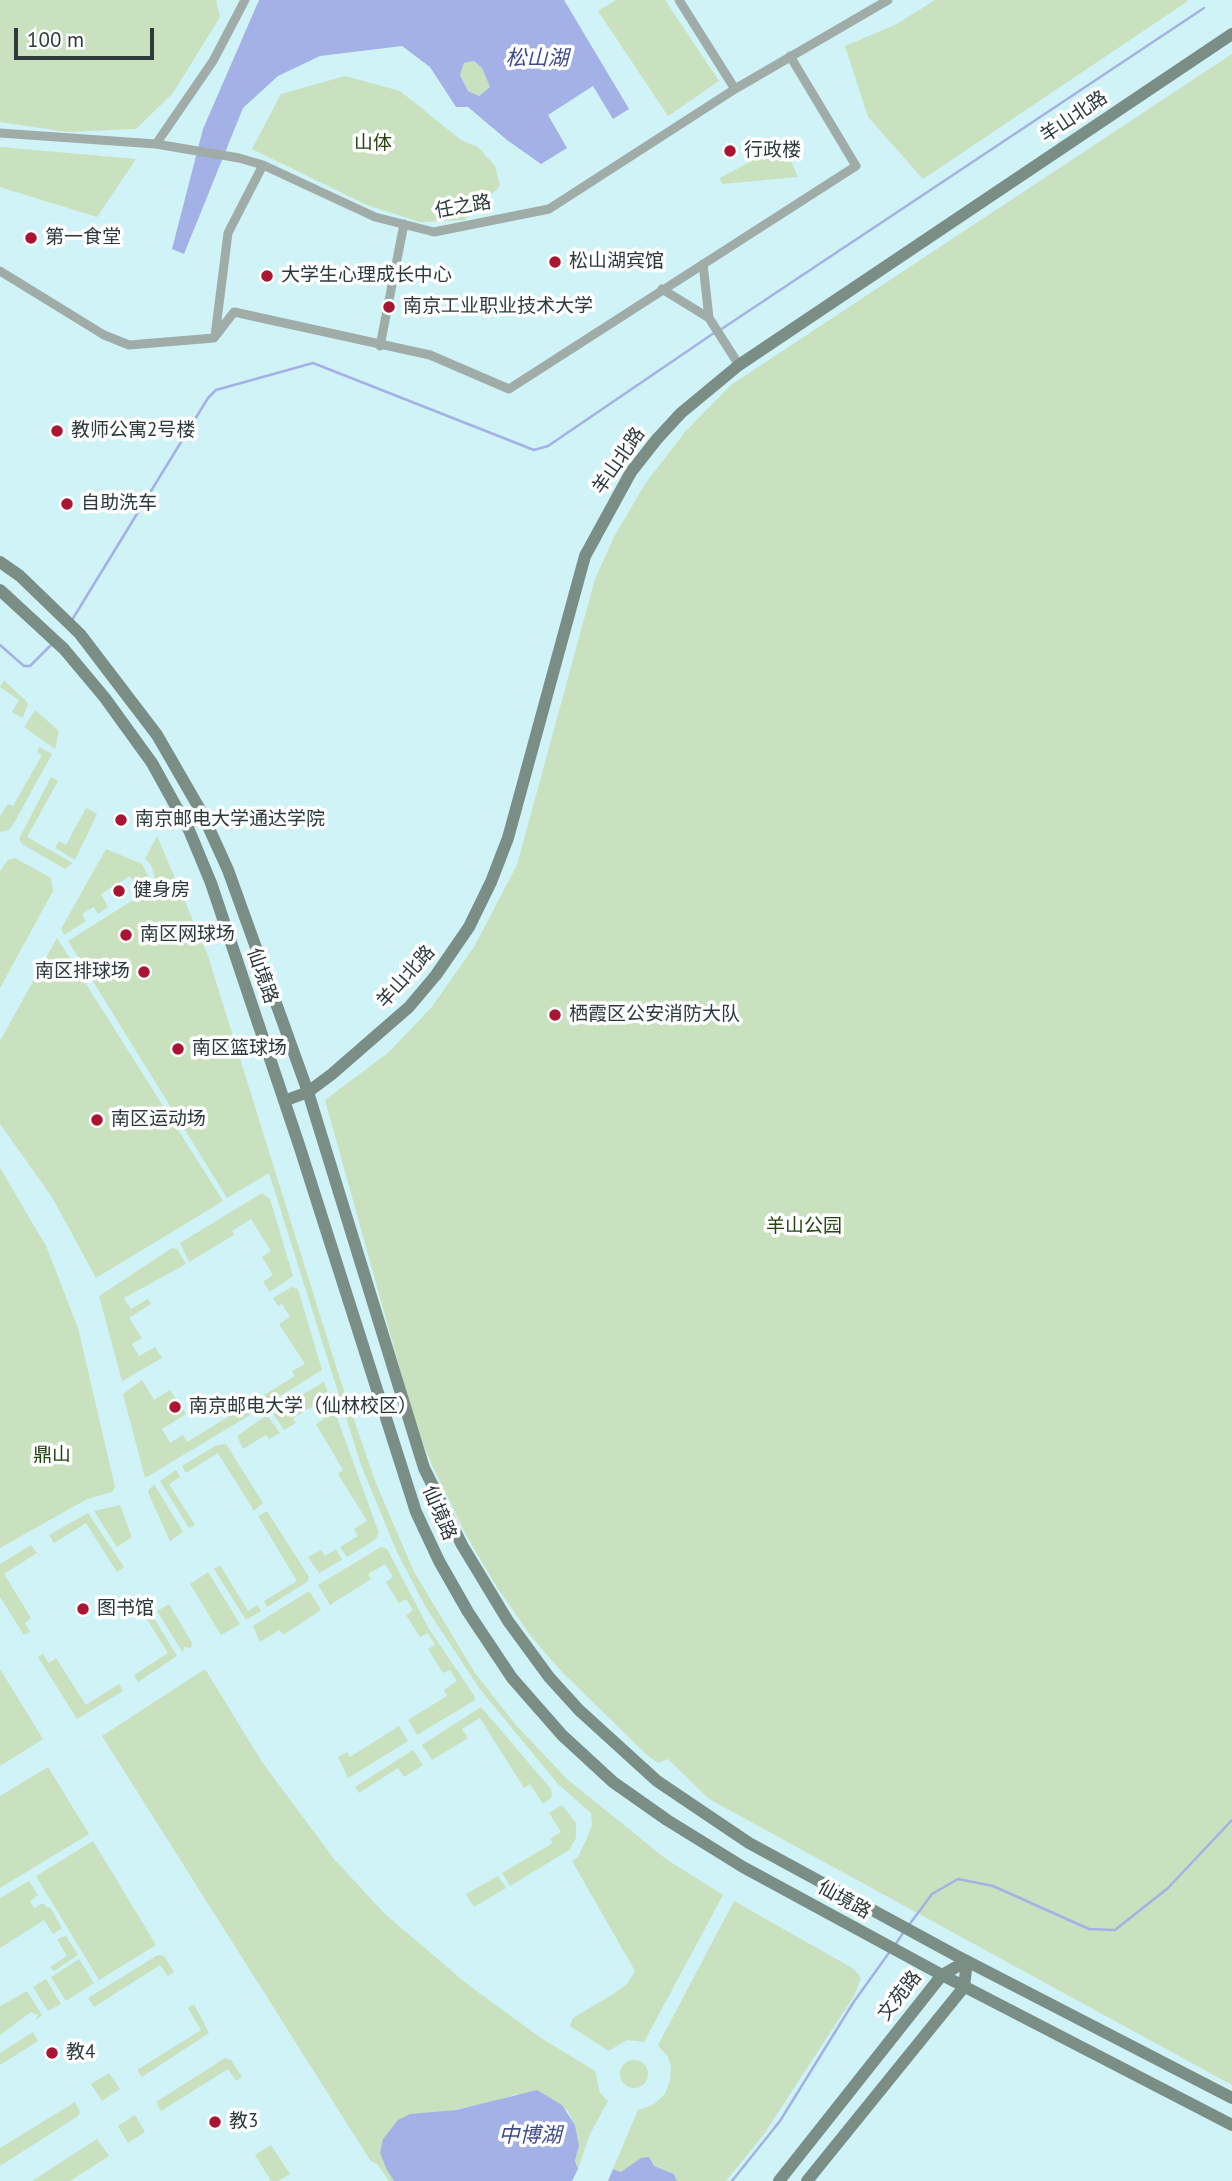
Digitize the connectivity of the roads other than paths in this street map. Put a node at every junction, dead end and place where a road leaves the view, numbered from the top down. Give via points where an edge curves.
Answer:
1 (245, 0) edge
2 (679, 0) edge
3 (888, 0) edge
4 (1232, 34) edge
5 (790, 56) junction
6 (735, 89) junction
7 (0, 133) edge
8 (156, 144) junction
9 (263, 165) junction
10 (404, 224) junction
11 (703, 264) junction
12 (0, 271) edge
13 (662, 289) junction
14 (709, 317) junction
15 (215, 338) junction
16 (380, 346) junction
17 (739, 365) junction
18 (0, 562) edge
19 (0, 590) edge
20 (308, 1092) junction
21 (284, 1101) junction
22 (967, 1961) junction
23 (942, 1975) junction
24 (964, 1987) junction
25 (1232, 2098) edge
26 (1232, 2125) edge
27 (779, 2181) edge
28 (807, 2181) edge

1 - 8 street via 213,61
2 - 6 street
3 - 5 street, 任之路
4 - 17 main road, 羊山北路
5 - 6 street, 任之路
5 - 11 street via 856,166
6 - 10 street, 任之路 via 550,209 434,232
7 - 8 street, 任之路
8 - 9 street, 任之路
9 - 10 street, 任之路 via 375,217
9 - 15 street via 228,233
10 - 16 street
11 - 13 street
11 - 14 street
12 - 15 street via 104,335 129,345
13 - 14 street
13 - 16 street via 509,389 430,355
14 - 17 street
15 - 16 street via 234,312
17 - 20 main road, 羊山北路 via 688,406 657,439 611,503 585,556 508,838 469,928 409,1007
18 - 20 main road, 仙境路 via 80,634 157,735 202,813 228,870
19 - 21 main road, 仙境路 via 64,649 137,740 184,818 211,883
20 - 21 main road, 羊山北路
20 - 22 main road, 仙境路 via 424,1468 462,1545 549,1677 657,1781 749,1843
21 - 23 main road, 仙境路 via 416,1512 439,1561 512,1678 562,1735 613,1782 743,1867
22 - 23 main road, 文苑路
22 - 24 main road
22 - 25 main road, 仙境路
23 - 24 main road, 仙境路
23 - 27 main road, 文苑路
24 - 26 main road, 仙境路
24 - 28 main road

